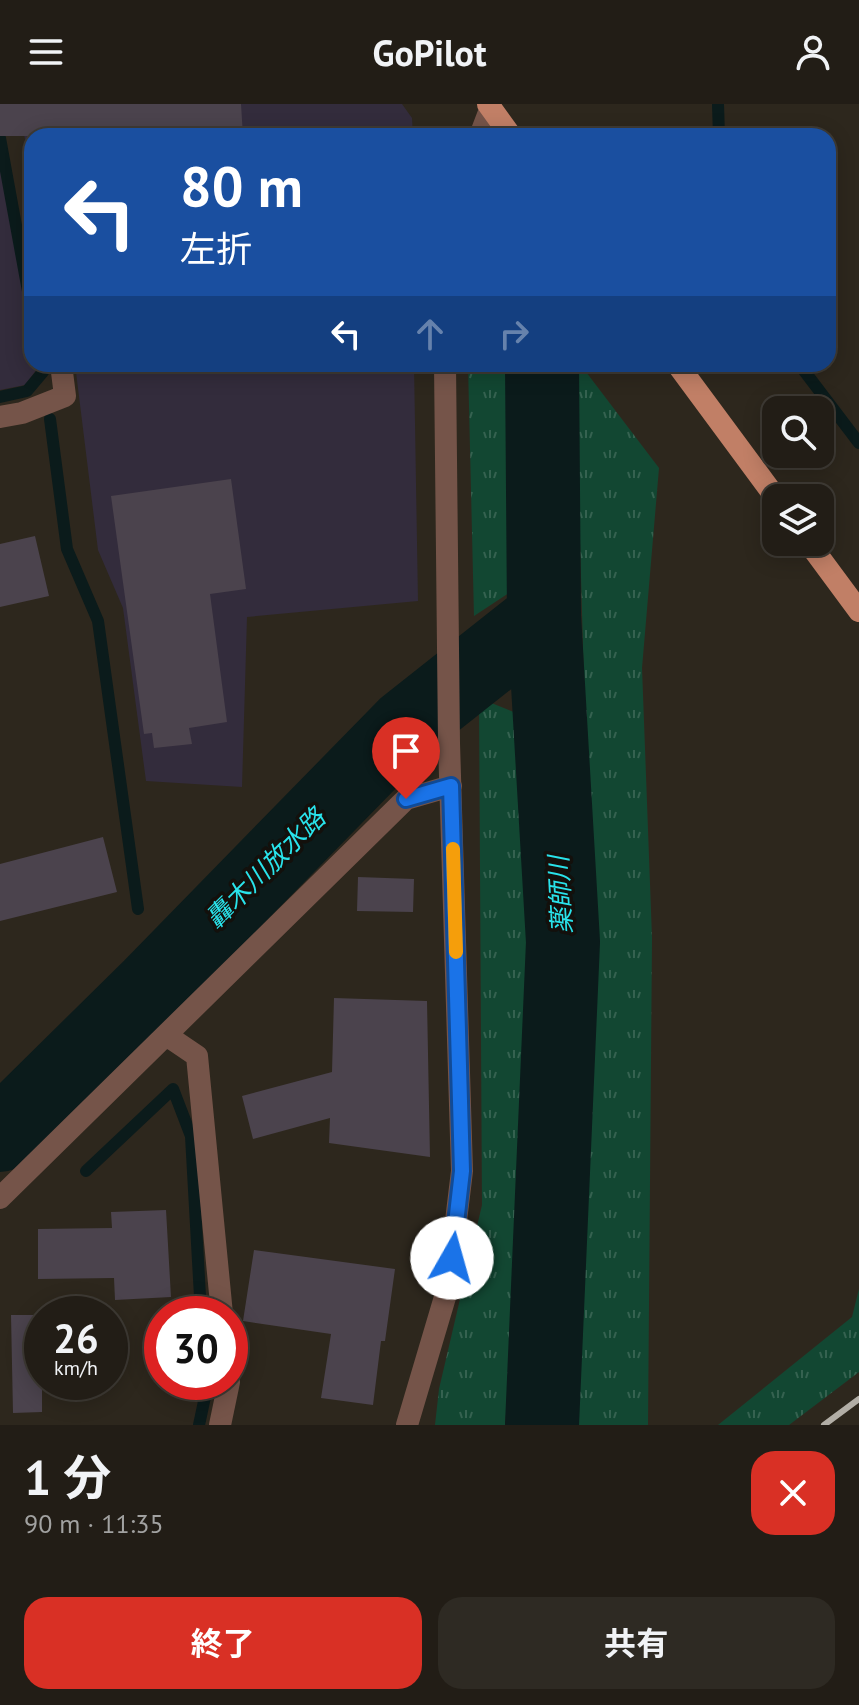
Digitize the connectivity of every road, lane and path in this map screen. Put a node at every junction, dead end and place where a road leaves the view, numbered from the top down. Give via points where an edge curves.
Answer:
1 (490, 106) edge
2 (483, 128) edge
3 (505, 128) edge
4 (62, 372) edge
5 (445, 372) edge
6 (683, 372) edge
7 (0, 417) edge
8 (766, 484) edge
9 (818, 556) edge
10 (859, 611) edge
11 (451, 786) junction
12 (166, 1035) junction
13 (0, 1198) edge
14 (220, 1296) edge
15 (225, 1400) edge
16 (220, 1425) edge
17 (407, 1425) edge

1 - 2 street
1 - 3 main road
4 - 7 street via 65,396
5 - 11 street
6 - 8 main road
9 - 10 main road
11 - 12 street via 406,799
11 - 17 street via 462,1171 448,1287
12 - 13 street
12 - 14 street via 197,1056
15 - 16 street

